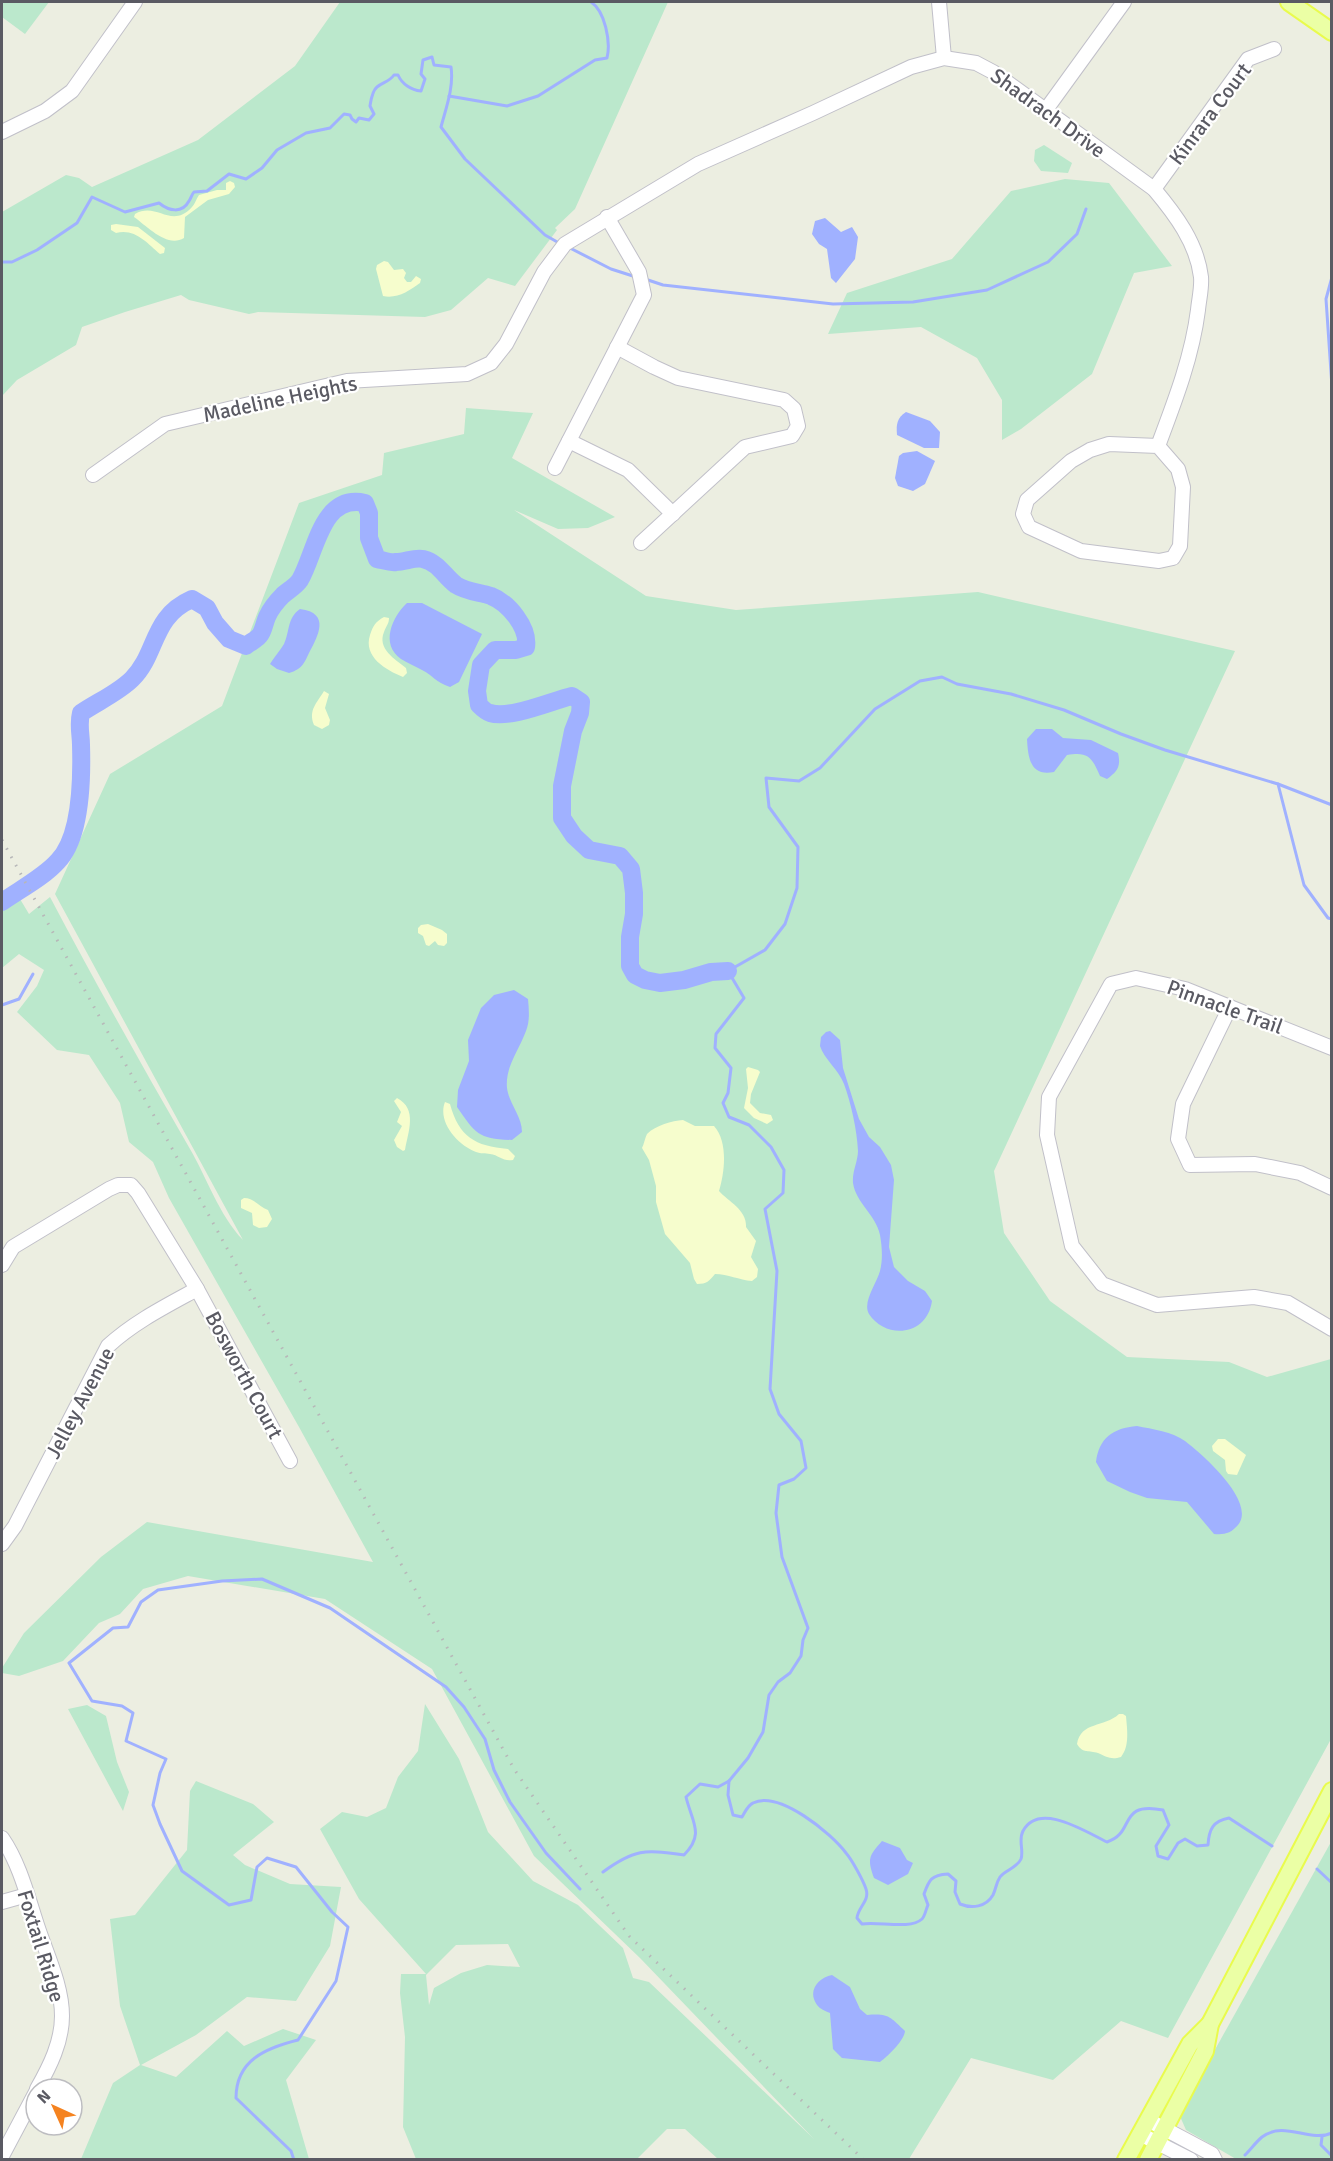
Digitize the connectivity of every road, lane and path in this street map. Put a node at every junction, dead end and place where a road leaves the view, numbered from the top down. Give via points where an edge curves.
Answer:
1 (135, 2) edge
2 (939, 2) edge
3 (1124, 2) edge
4 (1289, 2) edge
5 (1332, 32) edge
6 (1274, 49) dead end
7 (944, 58) junction
8 (1045, 111) junction
9 (2, 132) edge
10 (1154, 189) junction
11 (651, 191) joint
12 (607, 217) junction
13 (617, 347) junction
14 (569, 441) junction
15 (1158, 446) junction
16 (555, 468) dead end
17 (93, 475) dead end
18 (673, 514) junction
19 (641, 543) dead end
20 (1230, 1007) junction
21 (1332, 1048) edge
22 (1332, 1188) edge
23 (7, 1243) edge
24 (2, 1265) edge
25 (197, 1289) junction
26 (1332, 1329) edge
27 (290, 1461) dead end
28 (2, 1544) edge
29 (1332, 1791) edge
30 (2, 1838) edge
31 (27, 1895) junction
32 (2, 1902) edge
33 (1210, 2024) junction
34 (43, 2077) edge
35 (24, 2115) edge
36 (1137, 2140) edge
37 (1155, 2146) edge
38 (2, 2156) edge
39 (1191, 2160) edge
40 (1215, 2160) edge

1 - 9 street via 72,91 45,111
2 - 7 street
3 - 8 street
4 - 5 main road
6 - 10 street, Kinrara Court via 1248,59
7 - 8 street, Shadrach Drive via 976,63
7 - 11 street, Shadrach Drive via 911,67 698,164
8 - 10 street, Shadrach Drive
10 - 15 street, Shadrach Drive via 1188,236 1201,277 1195,332 1181,387
11 - 12 street, Madeline Heights
12 - 13 street via 639,272 644,295
12 - 17 street, Madeline Heights via 566,244 544,272 506,344 491,363 467,374 347,381 165,424
13 - 14 street
13 - 18 street via 678,378 784,400 794,409 798,426 792,436 745,447
14 - 16 street
14 - 18 street via 628,470
15 - 15 street via 1109,444 1071,461 1028,500 1023,514 1029,527 1081,551 1159,561 1173,558 1180,546 1183,487 1178,469
18 - 19 street
20 - 21 street, Pinnacle Trail
20 - 22 street via 1183,1104 1178,1139 1190,1165 1255,1164 1300,1173
20 - 26 street, Pinnacle Trail via 1185,989 1136,978 1112,984 1049,1097 1047,1135 1072,1246 1102,1284 1156,1305 1254,1297 1288,1303
23 - 24 street
23 - 25 street via 109,1189 131,1185
25 - 27 street, Bosworth Court
25 - 28 street, Jelley Avenue via 148,1316 108,1346
29 - 33 main road
30 - 31 street, Foxtail Ridge
31 - 32 street
31 - 34 street, Foxtail Ridge via 57,1982 62,2014 60,2042
33 - 36 main road via 1190,2043
33 - 37 main road via 1205,2051
35 - 38 street, Foxtail Ridge
36 - 37 street
37 - 39 street
37 - 40 street via 1212,2154

